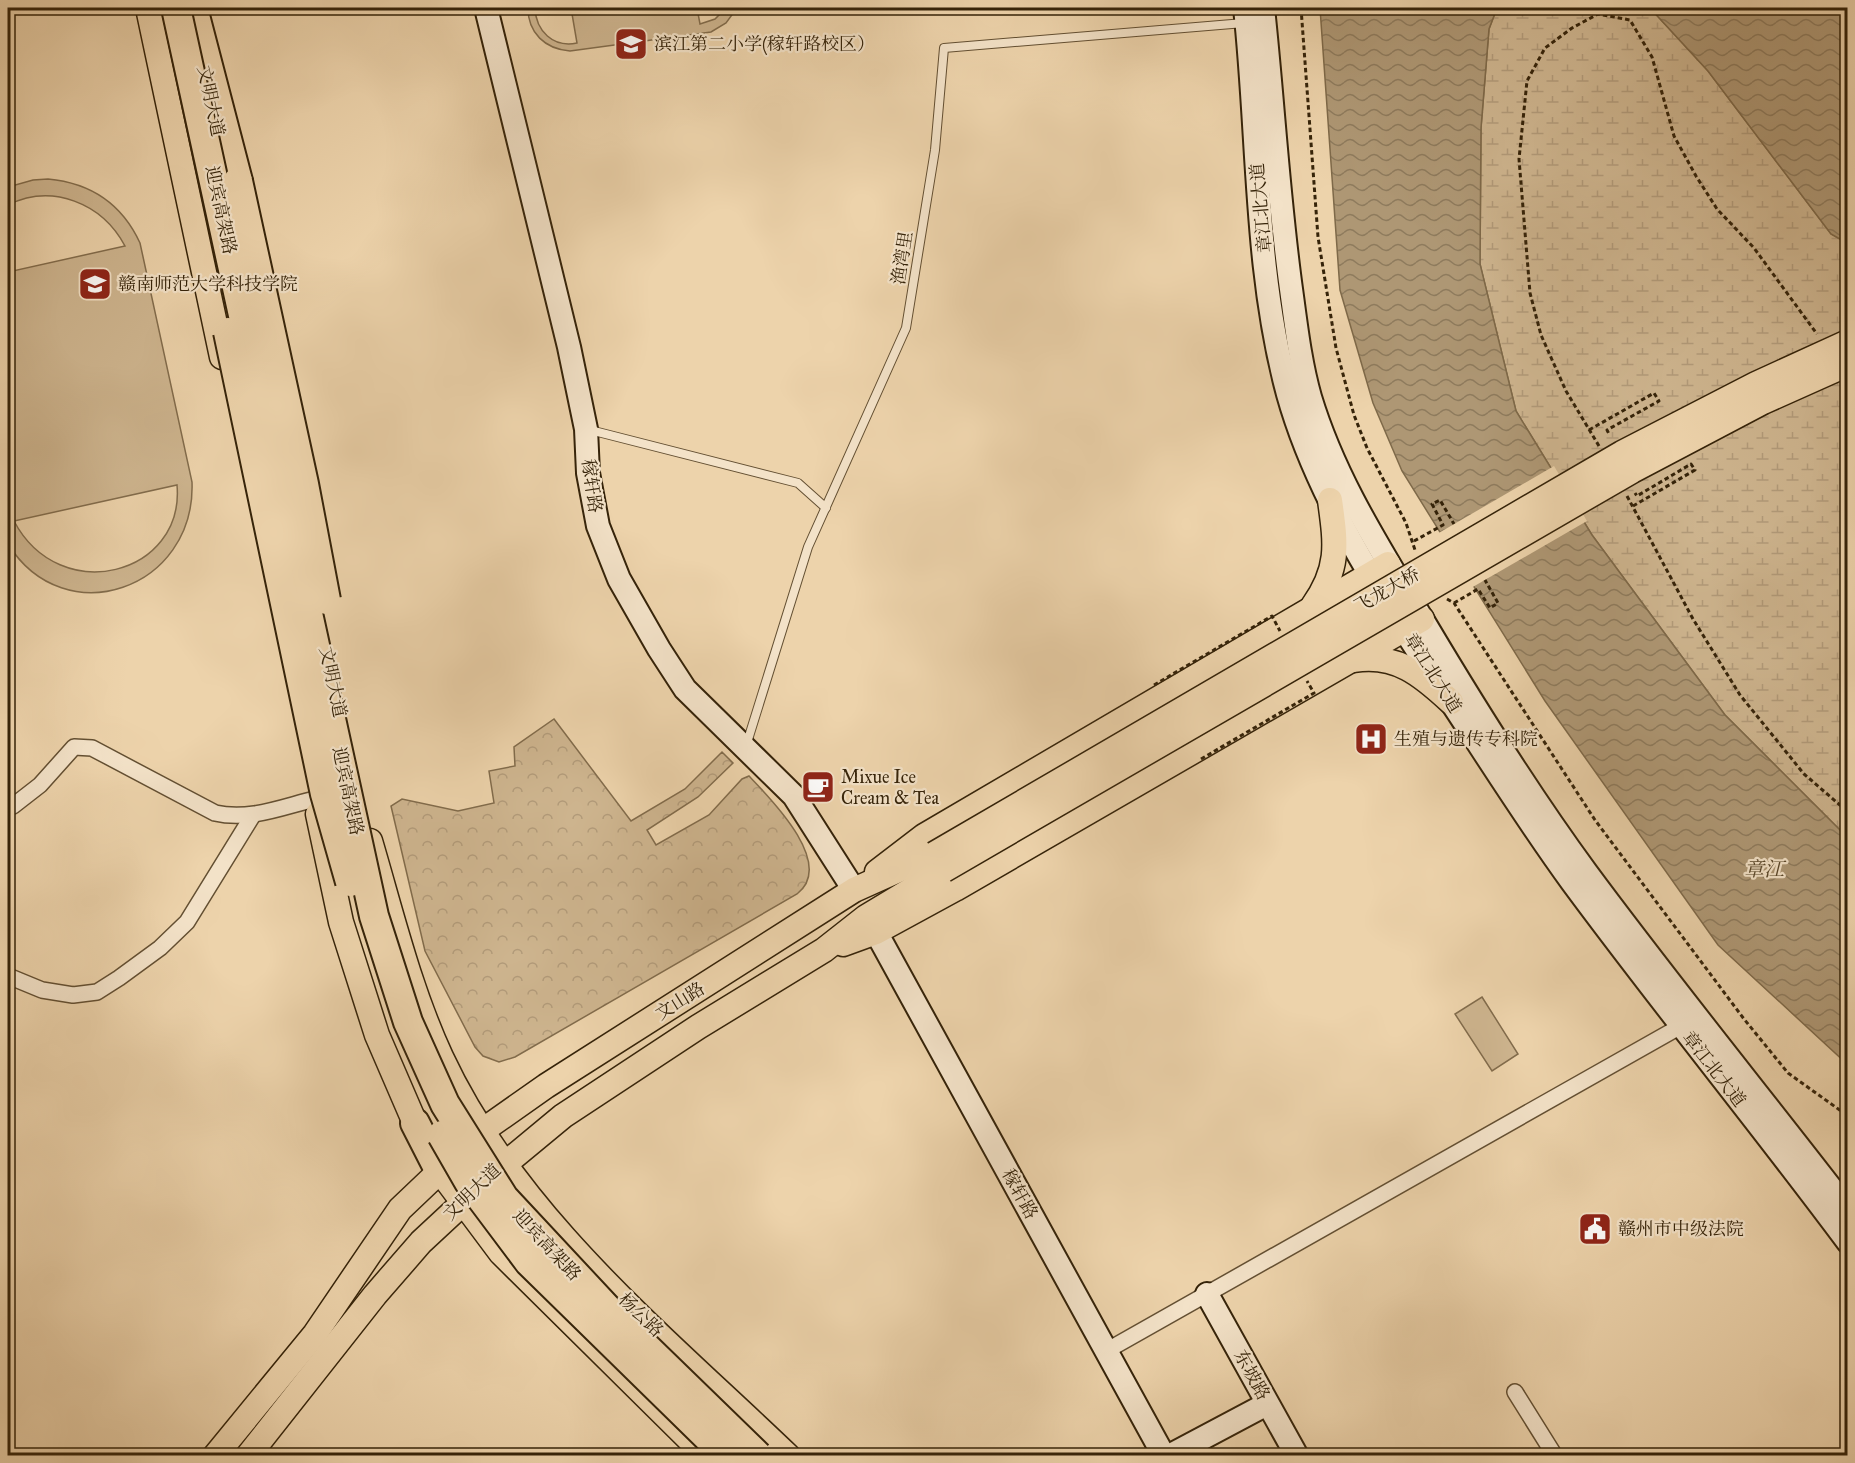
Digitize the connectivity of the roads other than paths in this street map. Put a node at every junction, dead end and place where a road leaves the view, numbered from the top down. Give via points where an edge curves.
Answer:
1 (148, 8) edge
2 (159, 8) edge
3 (176, 8) edge
4 (192, 8) edge
5 (486, 8) edge
6 (1251, 13) edge
7 (1848, 342) edge
8 (1848, 364) edge
9 (586, 429) junction
10 (1330, 500) junction
11 (825, 508) junction
12 (1380, 568) junction
13 (1311, 609) junction
14 (1413, 624) junction
15 (1349, 661) junction
16 (1451, 702) junction
17 (745, 747) junction
18 (315, 800) junction
19 (8, 807) edge
20 (252, 815) junction
21 (939, 862) junction
22 (854, 890) junction
23 (374, 916) junction
24 (876, 932) junction
25 (824, 950) junction
26 (8, 975) edge
27 (1681, 1026) junction
28 (415, 1123) joint
29 (482, 1131) junction
30 (505, 1164) junction
31 (439, 1170) junction
32 (462, 1202) junction
33 (1848, 1210) edge
34 (1848, 1242) edge
35 (1207, 1294) junction
36 (1106, 1351) junction
37 (1515, 1392) dead end
38 (1267, 1404) junction
39 (215, 1455) edge
40 (248, 1455) edge
41 (706, 1455) edge
42 (727, 1455) edge
43 (758, 1455) edge
44 (788, 1455) edge
45 (1164, 1455) edge
46 (1169, 1455) edge
47 (1297, 1455) edge
48 (1555, 1455) edge

1 - 18 main road
2 - 42 highway, 迎宾高架路, bridge via 325,794 390,1029 428,1112 469,1182 516,1245
3 - 23 highway, 迎宾高架路, bridge
4 - 23 highway, bridge via 238,181 304,484 359,775
4 - 29 main road, 文明大道 via 355,791 424,1013 441,1056
5 - 9 main road, 稼轩路 via 570,347
6 - 10 main road, 章江北大道 via 1261,220 1273,326 1298,424
6 - 11 lane, 渔湾里 via 944,48 935,150 906,328
6 - 12 main road, 章江北大道 via 1305,375 1328,449
7 - 21 main road, 飞龙大桥, bridge via 1622,453
8 - 21 main road, 飞龙大桥, bridge via 1763,402 1632,471
9 - 11 lane via 798,483
9 - 17 main road, 稼轩路 via 588,472 598,526 619,579 685,689
10 - 12 main road, 章江北大道
10 - 13 main road via 1337,548 1335,561
11 - 17 lane, 渔湾里 via 808,547
12 - 13 main road
12 - 14 main road, 章江北大道
13 - 22 main road via 924,836
14 - 15 main road
14 - 16 main road, 章江北大道
14 - 33 main road, 章江北大道 via 1584,870
15 - 16 main road via 1371,657 1402,664
15 - 24 main road
16 - 27 main road, 章江北大道 via 1570,879
17 - 22 main road, 稼轩路 via 794,796
18 - 20 street
18 - 28 main road via 341,922 377,1035
19 - 20 street via 40,785 74,747 92,748 215,813 231,817
20 - 26 street via 187,922 119,978 97,992 73,995 42,990
21 - 22 main road, 文山路
21 - 25 main road, 文山路
22 - 29 main road, 文山路
23 - 43 highway, 迎宾高架路, bridge via 408,1022 445,1104 504,1198 615,1317
24 - 25 main road
24 - 36 main road, 稼轩路
25 - 30 main road, 文山路 via 563,1116
27 - 34 main road, 章江北大道
27 - 35 street
28 - 31 highway
29 - 30 main road, 文明大道
29 - 31 main road, 文山路
30 - 32 main road, 文明大道
30 - 44 main road, 杨公路 via 561,1235
31 - 32 main road
31 - 39 main road via 400,1209 315,1334
32 - 40 main road, 文明大道 via 375,1296
32 - 41 main road via 501,1253
35 - 36 street
35 - 38 main road, 东坡路
36 - 45 main road, 稼轩路
37 - 48 street
38 - 46 main road
38 - 47 main road, 东坡路

